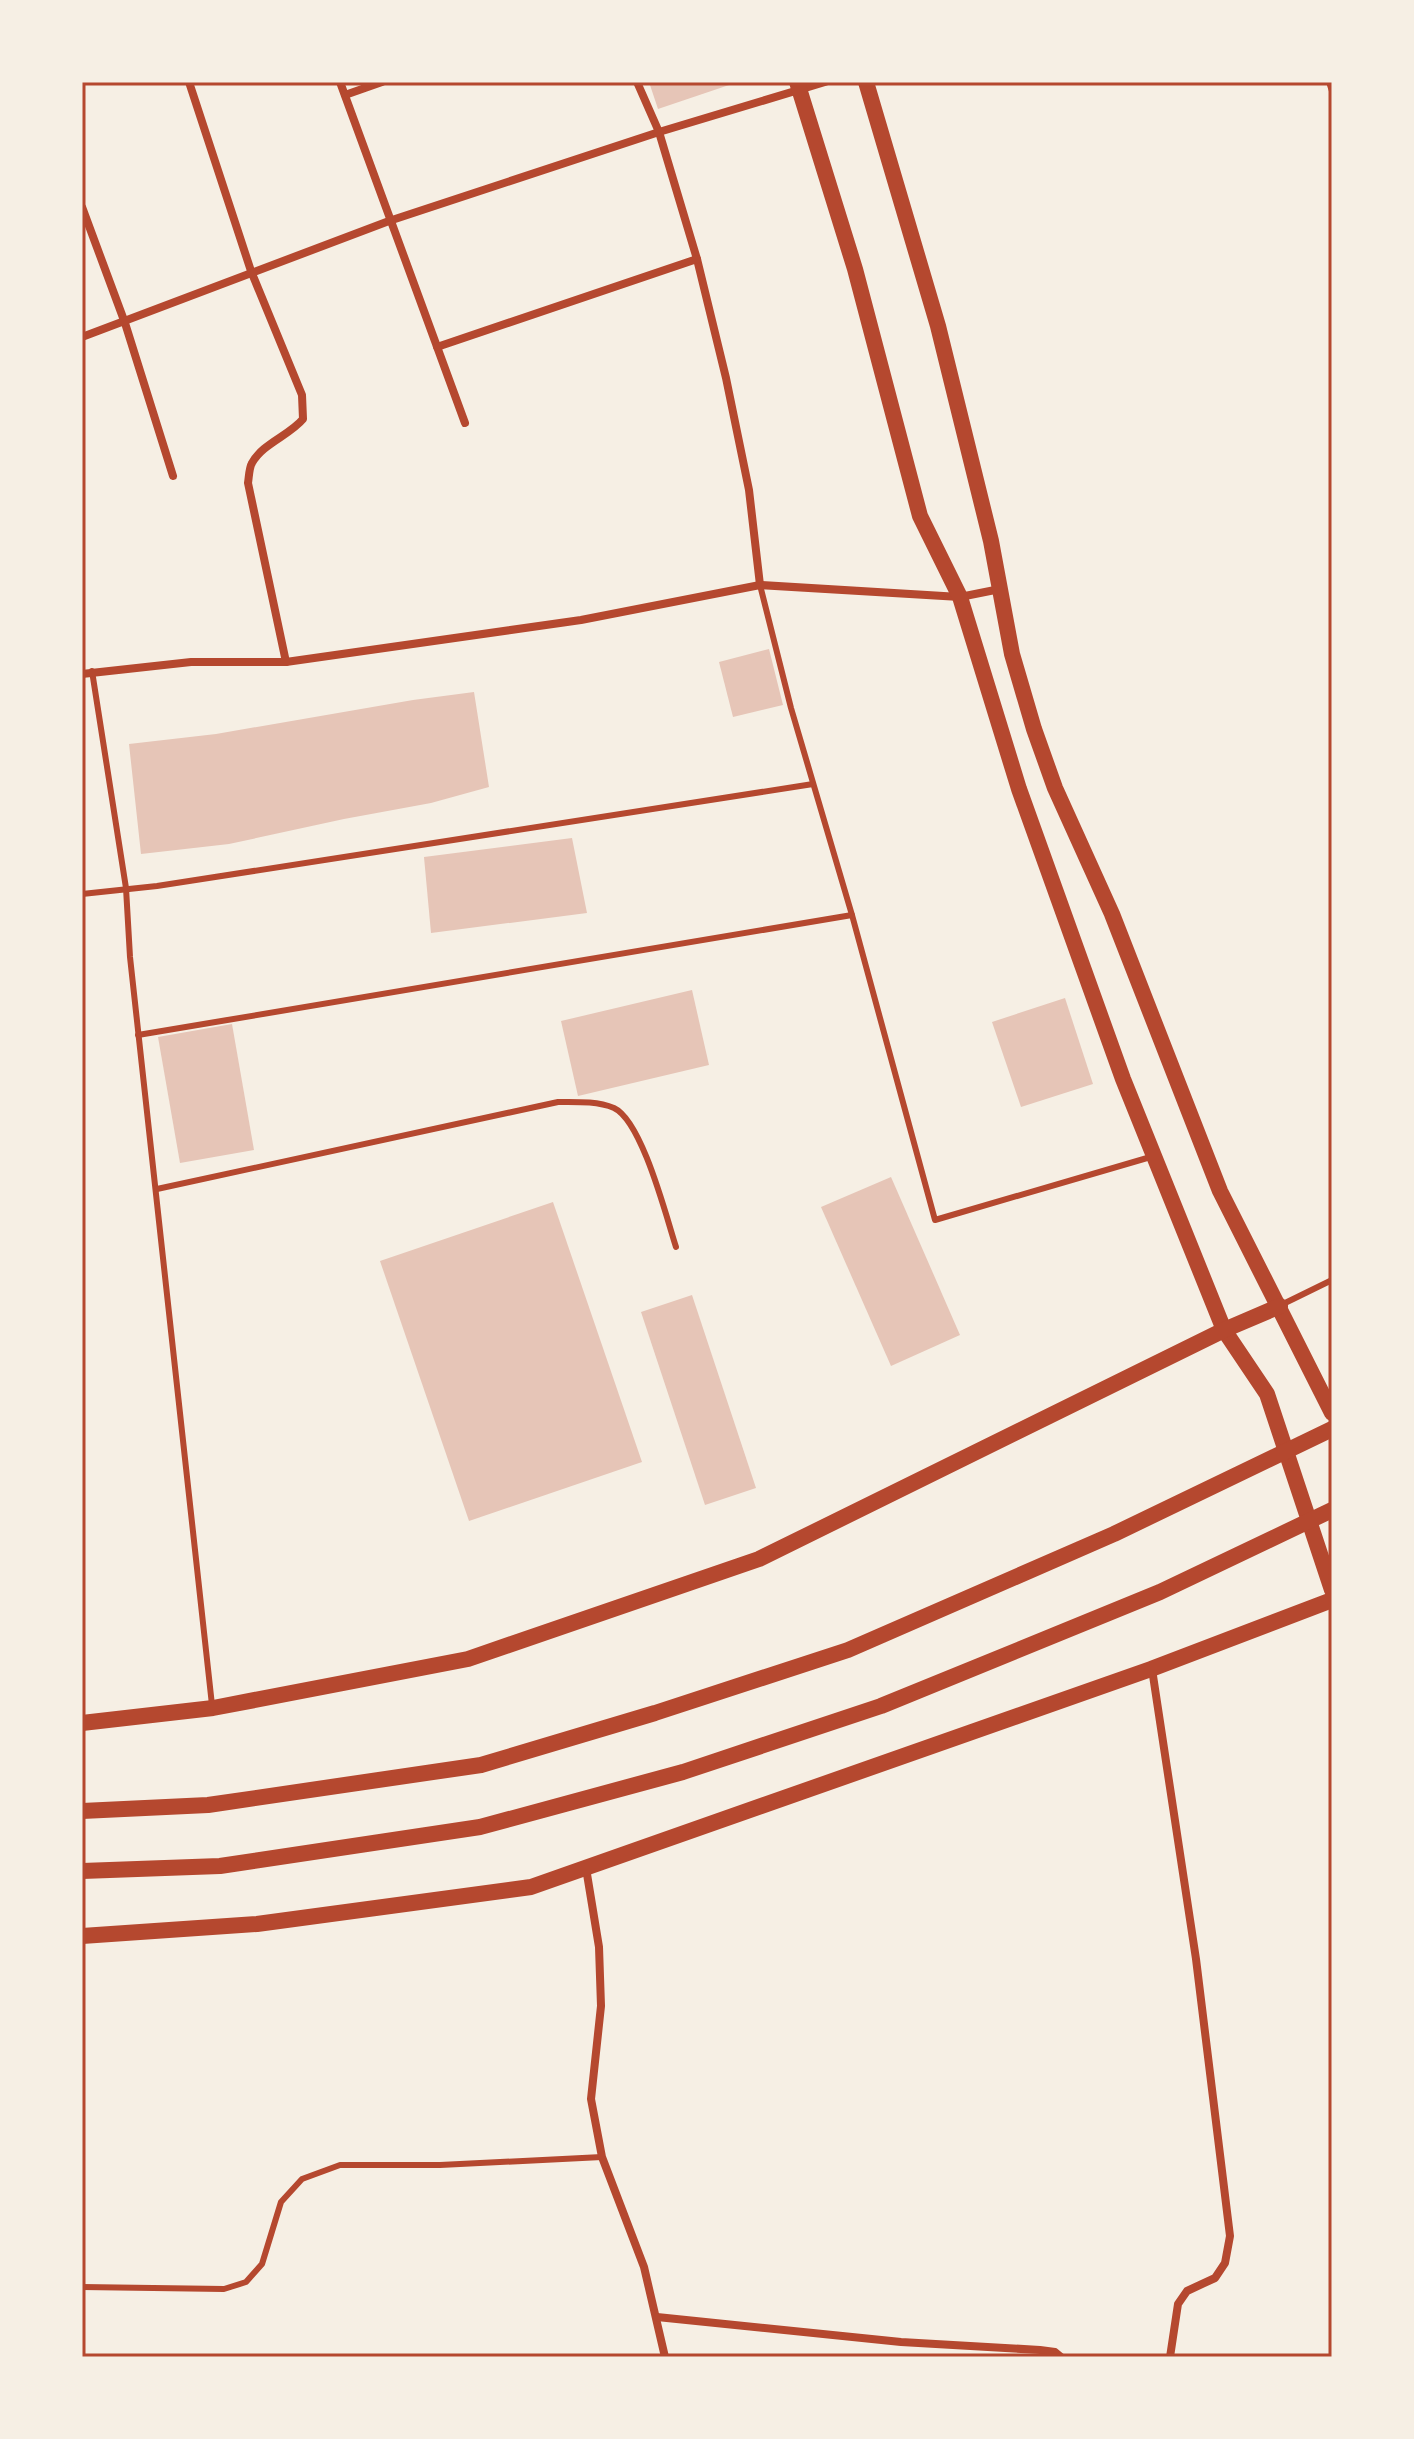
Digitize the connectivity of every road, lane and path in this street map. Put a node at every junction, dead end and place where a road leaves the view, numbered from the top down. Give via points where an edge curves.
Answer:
1 (189, 82) edge
2 (340, 82) edge
3 (382, 82) edge
4 (637, 82) edge
5 (825, 82) edge
6 (866, 82) edge
7 (1329, 82) edge
8 (798, 87) edge
9 (1332, 91) edge
10 (345, 95) junction
11 (659, 132) junction
12 (82, 207) edge
13 (389, 221) junction
14 (697, 259) junction
15 (251, 271) junction
16 (125, 323) junction
17 (82, 337) edge
18 (437, 347) junction
19 (465, 423) dead end
20 (173, 476) dead end
21 (760, 585) junction
22 (1000, 589) junction
23 (960, 597) junction
24 (286, 662) junction
25 (92, 671) junction
26 (82, 674) edge
27 (813, 784) junction
28 (126, 888) junction
29 (82, 894) edge
30 (852, 915) junction
31 (138, 1035) junction
32 (1154, 1156) junction
33 (157, 1189) junction
34 (676, 1247) dead end
35 (1332, 1280) edge
36 (1280, 1306) junction
37 (1224, 1330) junction
38 (1332, 1413) edge
39 (1332, 1429) edge
40 (1332, 1510) edge
41 (1332, 1590) edge
42 (1332, 1600) edge
43 (1151, 1669) junction
44 (213, 1708) junction
45 (82, 1723) edge
46 (82, 1811) edge
47 (586, 1868) junction
48 (82, 1871) edge
49 (82, 1936) edge
50 (602, 2157) junction
51 (82, 2287) edge
52 (657, 2317) junction
53 (665, 2357) edge
54 (1061, 2357) edge
55 (1170, 2357) edge

1 - 15 street
2 - 10 street
3 - 10 street
4 - 11 street
5 - 8 street
6 - 22 main road via 938,326
7 - 9 lane
8 - 11 street
8 - 23 main road via 855,269 920,516
10 - 13 street
11 - 13 street
11 - 14 street
12 - 16 street
13 - 15 street
13 - 18 street
14 - 18 street
14 - 21 street via 749,490
15 - 16 street
15 - 24 street via 302,395 303,419 252,463 248,483
16 - 17 street
16 - 20 street
18 - 19 street
21 - 23 street
21 - 24 street via 581,620
21 - 27 lane
22 - 23 street
22 - 36 main road via 1012,654 1055,788 1112,914 1220,1191
23 - 32 main road via 1019,789
24 - 25 street via 191,662
25 - 26 street
25 - 28 lane
27 - 28 lane
27 - 30 lane
28 - 29 lane
28 - 31 lane
30 - 31 lane
30 - 32 lane via 935,1220
31 - 33 lane
32 - 37 main road
33 - 34 lane via 558,1102 597,1103 617,1109 639,1136
33 - 44 lane
35 - 36 lane
36 - 37 main road
36 - 38 main road
37 - 41 main road via 1267,1394
37 - 44 main road via 759,1559 468,1659
39 - 46 main road via 1114,1534 848,1650 655,1713 481,1765 208,1805
40 - 48 main road via 1160,1592 881,1706 683,1772 480,1827 220,1866
42 - 43 main road
43 - 47 main road
43 - 55 street via 1196,1959 1230,2236 1225,2263 1215,2278 1187,2291 1178,2304
44 - 45 main road
47 - 49 main road via 531,1887 257,1924
47 - 50 street via 599,1947 601,2006 591,2099
50 - 51 lane via 340,2165 302,2179 281,2202 262,2264 246,2282 224,2289
50 - 52 street
52 - 53 street
52 - 54 street via 1040,2350

